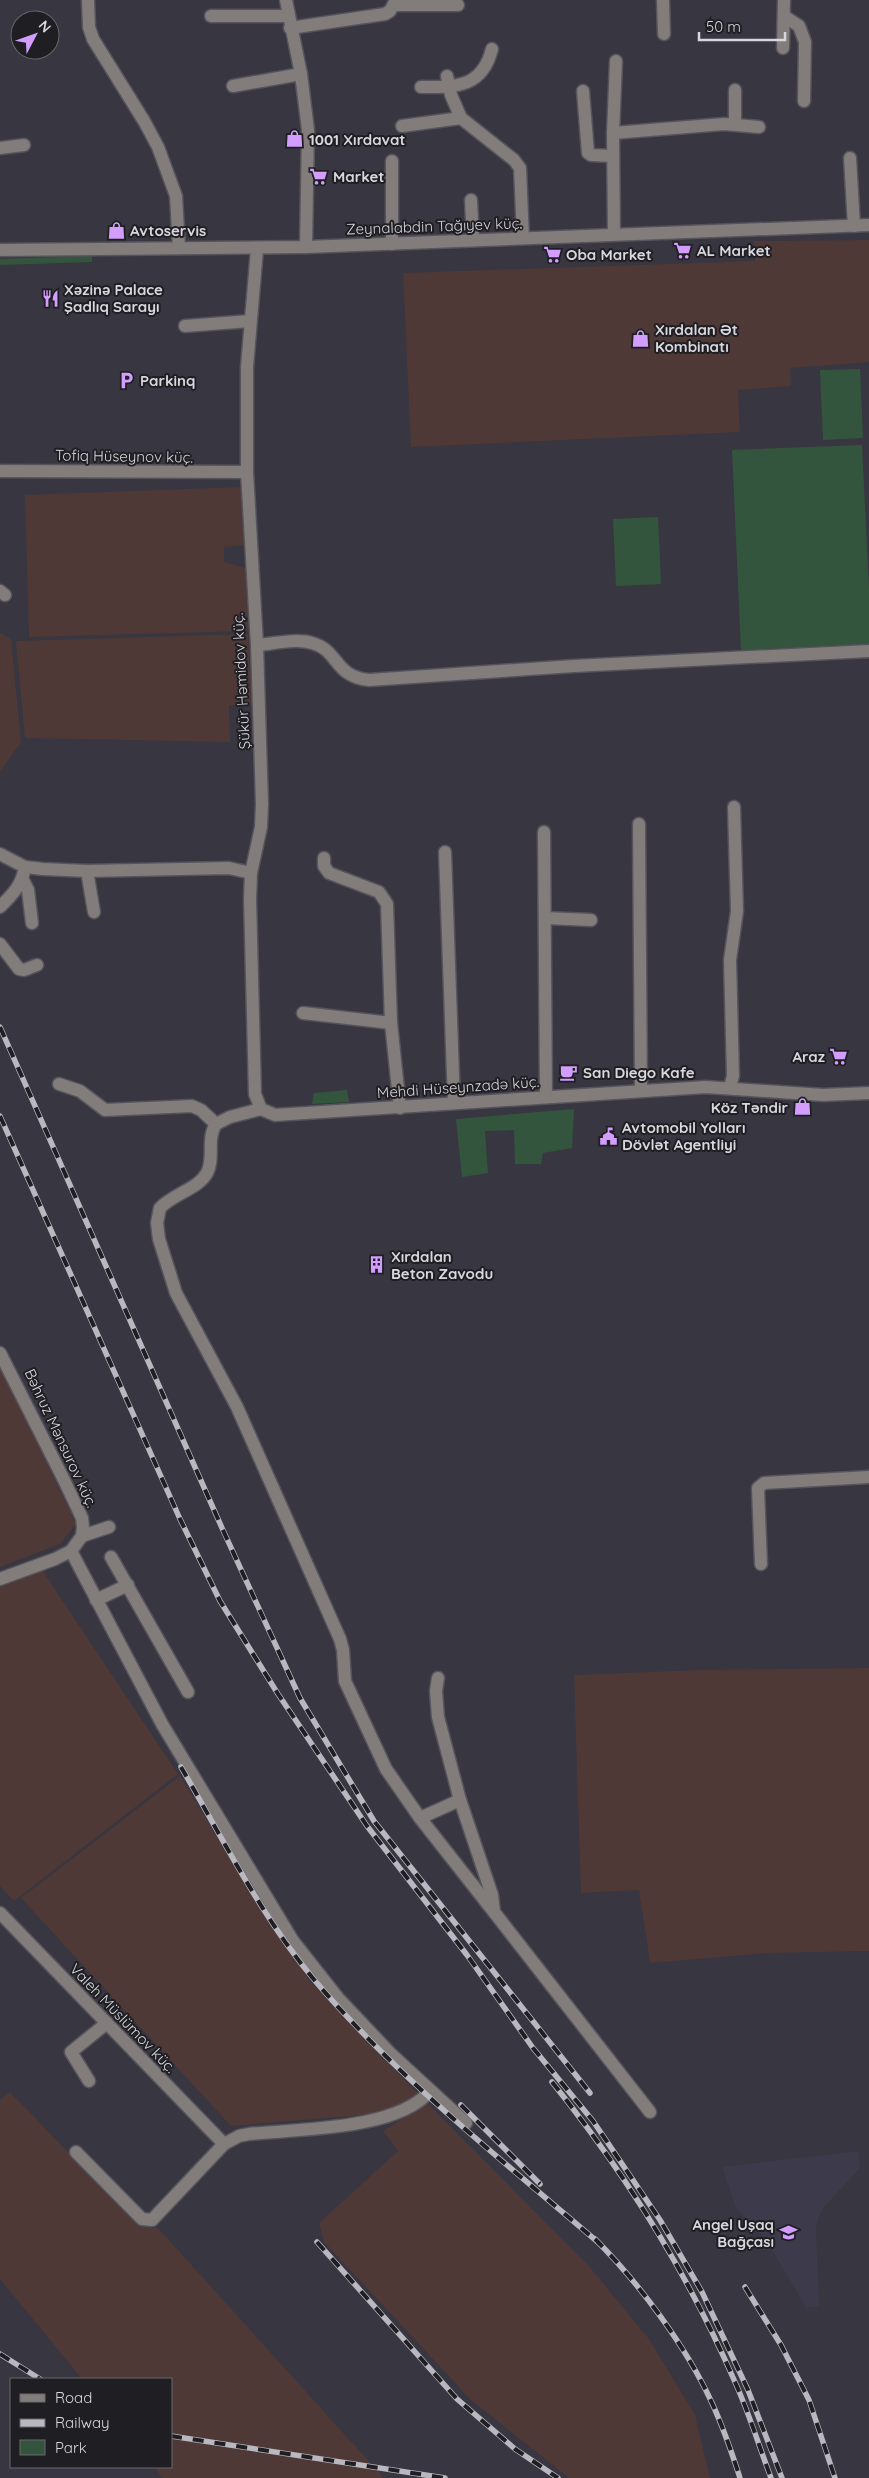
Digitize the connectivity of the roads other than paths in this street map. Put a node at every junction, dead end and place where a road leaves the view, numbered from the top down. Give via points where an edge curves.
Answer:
1 (88, 0) edge
2 (286, 0) edge
3 (663, 0) edge
4 (784, 0) edge
5 (395, 2) edge
6 (458, 5) dead end
7 (211, 16) dead end
8 (784, 16) junction
9 (289, 22) junction
10 (664, 34) dead end
11 (783, 48) dead end
12 (492, 49) dead end
13 (616, 62) dead end
14 (301, 74) junction
15 (448, 82) junction
16 (233, 86) dead end
17 (421, 87) dead end
18 (736, 90) dead end
19 (583, 91) dead end
20 (804, 101) dead end
21 (461, 118) junction
22 (735, 124) junction
23 (402, 126) dead end
24 (759, 127) dead end
25 (613, 133) junction
26 (24, 145) dead end
27 (0, 148) edge
28 (613, 156) junction
29 (850, 158) dead end
30 (392, 161) dead end
31 (472, 200) dead end
32 (869, 225) edge
33 (854, 226) junction
34 (614, 234) junction
35 (523, 238) junction
36 (473, 240) junction
37 (392, 244) junction
38 (180, 248) junction
39 (306, 248) junction
40 (257, 249) junction
41 (0, 250) edge
42 (250, 320) junction
43 (185, 326) dead end
44 (0, 471) edge
45 (247, 472) junction
46 (257, 645) junction
47 (869, 651) edge
48 (734, 807) dead end
49 (639, 824) dead end
50 (544, 832) dead end
51 (445, 852) dead end
52 (0, 854) edge
53 (324, 858) dead end
54 (87, 871) junction
55 (24, 873) junction
56 (251, 873) junction
57 (0, 907) edge
58 (94, 912) dead end
59 (546, 918) junction
60 (591, 920) dead end
61 (32, 923) dead end
62 (0, 944) edge
63 (37, 965) dead end
64 (303, 1013) dead end
65 (391, 1023) junction
66 (59, 1084) dead end
67 (730, 1087) junction
68 (641, 1091) junction
69 (869, 1093) edge
70 (546, 1097) junction
71 (454, 1103) junction
72 (400, 1108) junction
73 (261, 1109) junction
74 (216, 1124) junction
75 (0, 1353) edge
76 (869, 1477) edge
77 (109, 1527) dead end
78 (82, 1536) junction
79 (71, 1550) junction
80 (111, 1557) dead end
81 (761, 1564) dead end
82 (0, 1579) edge
83 (128, 1585) junction
84 (96, 1600) junction
85 (438, 1678) dead end
86 (188, 1692) dead end
87 (460, 1800) junction
88 (420, 1818) junction
89 (494, 1912) junction
90 (0, 1913) edge
91 (107, 2023) junction
92 (89, 2081) dead end
93 (429, 2092) junction
94 (650, 2112) dead end
95 (466, 2124) dead end
96 (224, 2144) junction
97 (76, 2152) dead end

1 - 38 street via 93,39 144,121 173,187 179,207
2 - 9 street
3 - 10 street
4 - 8 street
5 - 6 street
5 - 9 street via 384,14
7 - 9 street
8 - 11 street
8 - 20 street via 799,26 806,42
9 - 14 street
12 - 15 street via 489,61 479,76 469,82
13 - 25 street
14 - 16 street
14 - 39 street via 308,130
15 - 17 street
15 - 21 street
18 - 22 street
19 - 28 street via 588,153
21 - 23 street
21 - 35 street via 520,168
22 - 24 street
22 - 25 street
25 - 28 street
26 - 27 street
28 - 34 street
29 - 33 street
30 - 37 street
31 - 36 street
32 - 33 street, Zeynalabdin Tağıyev küç.
33 - 34 street, Zeynalabdin Tağıyev küç.
34 - 35 street, Zeynalabdin Tağıyev küç.
35 - 36 street, Zeynalabdin Tağıyev küç.
36 - 37 street, Zeynalabdin Tağıyev küç.
37 - 39 street, Zeynalabdin Tağıyev küç.
38 - 40 street, Zeynalabdin Tağıyev küç.
38 - 41 street, Zeynalabdin Tağıyev küç.
39 - 40 street, Zeynalabdin Tağıyev küç.
40 - 42 street, Şükür Həmidov küç.
42 - 43 street
42 - 45 street, Şükür Həmidov küç. via 246,378
44 - 45 street, Tofiq Hüseynov küç.
45 - 46 street, Şükür Həmidov küç.
46 - 47 street via 313,643 355,679 369,680
46 - 56 street, Şükür Həmidov küç. via 262,804
48 - 67 street via 736,912 730,960 733,1076
49 - 68 street
50 - 59 street
51 - 71 street
52 - 55 street
53 - 65 street via 328,873 379,892 387,904
54 - 55 street
54 - 56 street via 229,868
54 - 58 street
55 - 57 street via 18,888
55 - 61 street
56 - 73 street, Şükür Həmidov küç. via 255,1094
59 - 60 street
59 - 70 street
62 - 63 street via 19,969
64 - 65 street
65 - 72 street
66 - 74 street via 80,1091 105,1110 192,1106
67 - 68 street, Mehdi Hüseynzadə küç.
67 - 69 street, Mehdi Hüseynzadə küç. via 796,1094
68 - 70 street, Mehdi Hüseynzadə küç.
70 - 71 street, Mehdi Hüseynzadə küç.
71 - 72 street, Mehdi Hüseynzadə küç.
72 - 73 street, Mehdi Hüseynzadə küç. via 275,1115
73 - 74 street
74 - 88 street via 210,1138 208,1172 160,1208 157,1223 159,1239 179,1299 237,1407 340,1639 345,1681 386,1769
75 - 78 street, Bəhruz Mənsurov küç. via 82,1518
76 - 81 street via 764,1483 758,1488
77 - 78 street
78 - 79 street
79 - 82 street
79 - 84 street
80 - 83 street
83 - 84 street
83 - 86 street
84 - 93 street via 162,1724 293,1941 338,1998
85 - 87 street via 438,1717
87 - 88 street
87 - 89 street via 492,1895
88 - 89 street
89 - 94 street
90 - 91 street, Valeh Müslümov küç.
91 - 92 street via 71,2052
91 - 96 street, Valeh Müslümov küç.
93 - 95 street
93 - 96 street via 404,2111 385,2118 249,2134
96 - 97 street via 155,2218 147,2221 138,2216

